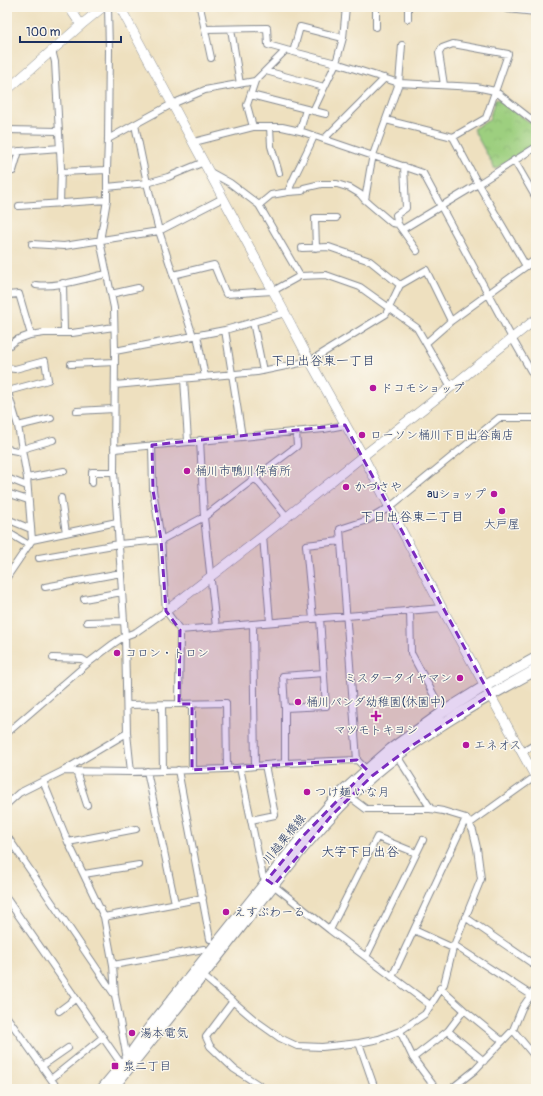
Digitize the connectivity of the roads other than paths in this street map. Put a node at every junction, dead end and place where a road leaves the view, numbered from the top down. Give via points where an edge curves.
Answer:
1 (69, 7) edge
2 (103, 7) edge
3 (108, 7) edge
4 (120, 7) edge
5 (200, 7) edge
6 (346, 7) edge
7 (376, 7) edge
8 (408, 7) edge
9 (507, 7) edge
10 (536, 10) edge
11 (408, 19) dead end
12 (80, 25) junction
13 (376, 27) dead end
14 (205, 29) junction
15 (231, 29) junction
16 (343, 38) junction
17 (402, 46) dead end
18 (52, 50) junction
19 (286, 50) junction
20 (293, 52) junction
21 (211, 58) dead end
22 (336, 63) junction
23 (266, 71) junction
24 (386, 78) junction
25 (255, 81) junction
26 (399, 83) junction
27 (240, 84) junction
28 (444, 85) junction
29 (324, 87) junction
30 (7, 90) edge
31 (495, 91) junction
32 (251, 95) junction
33 (172, 104) junction
34 (310, 110) junction
35 (326, 114) dead end
36 (386, 120) junction
37 (536, 123) edge
38 (135, 124) junction
39 (253, 127) junction
40 (270, 127) junction
41 (7, 130) edge
42 (59, 131) junction
43 (300, 131) junction
44 (314, 136) junction
45 (453, 137) junction
46 (108, 139) junction
47 (324, 139) junction
48 (194, 142) junction
49 (536, 147) edge
50 (60, 148) junction
51 (19, 151) junction
52 (8, 152) dead end
53 (374, 155) junction
54 (514, 160) junction
55 (204, 162) junction
56 (404, 166) junction
57 (107, 170) junction
58 (7, 172) edge
59 (61, 172) junction
60 (210, 172) junction
61 (279, 173) dead end
62 (147, 183) junction
63 (478, 184) junction
64 (107, 187) junction
65 (288, 192) junction
66 (223, 198) junction
67 (536, 198) edge
68 (107, 200) junction
69 (365, 200) junction
70 (60, 204) junction
71 (260, 205) junction
72 (19, 206) dead end
73 (440, 206) junction
74 (336, 218) dead end
75 (398, 224) junction
76 (402, 229) junction
77 (159, 231) junction
78 (100, 241) junction
79 (32, 244) dead end
80 (302, 248) dead end
81 (316, 248) junction
82 (417, 251) dead end
83 (536, 259) edge
84 (526, 266) junction
85 (107, 274) junction
86 (173, 275) junction
87 (300, 276) junction
88 (63, 283) junction
89 (36, 285) dead end
90 (400, 285) junction
91 (138, 288) dead end
92 (272, 291) junction
93 (111, 294) junction
94 (488, 294) junction
95 (7, 295) edge
96 (390, 308) junction
97 (285, 314) junction
98 (536, 319) edge
99 (451, 321) junction
100 (253, 322) junction
101 (114, 327) junction
102 (224, 330) junction
103 (64, 333) junction
104 (31, 335) junction
105 (195, 336) junction
106 (512, 338) junction
107 (426, 343) junction
108 (7, 346) edge
109 (115, 351) junction
110 (310, 361) junction
111 (115, 362) junction
112 (71, 364) dead end
113 (7, 368) edge
114 (264, 371) junction
115 (231, 375) junction
116 (205, 377) junction
117 (184, 379) junction
118 (536, 380) edge
119 (115, 385) junction
120 (451, 387) junction
121 (7, 390) edge
122 (114, 409) junction
123 (77, 411) dead end
124 (51, 418) dead end
125 (536, 418) edge
126 (345, 425) junction
127 (18, 426) junction
128 (296, 432) junction
129 (242, 437) junction
130 (53, 440) dead end
131 (200, 440) junction
132 (188, 441) junction
133 (152, 445) junction
134 (7, 449) edge
135 (114, 449) junction
136 (22, 451) junction
137 (363, 456) junction
138 (64, 471) dead end
139 (114, 472) junction
140 (7, 478) edge
141 (27, 478) junction
142 (255, 478) junction
143 (92, 483) dead end
144 (27, 486) junction
145 (7, 493) edge
146 (61, 498) dead end
147 (28, 500) junction
148 (390, 507) junction
149 (204, 517) junction
150 (287, 517) junction
151 (7, 518) edge
152 (117, 522) junction
153 (31, 529) junction
154 (7, 532) edge
155 (66, 533) junction
156 (263, 536) junction
157 (161, 540) junction
158 (340, 541) junction
159 (30, 543) junction
160 (119, 544) junction
161 (40, 558) dead end
162 (121, 573) junction
163 (211, 575) junction
164 (7, 577) edge
165 (45, 587) dead end
166 (122, 592) junction
167 (84, 599) dead end
168 (442, 608) junction
169 (410, 610) junction
170 (166, 611) junction
171 (347, 616) junction
172 (320, 618) junction
173 (313, 619) junction
174 (124, 621) junction
175 (88, 622) dead end
176 (270, 622) junction
177 (253, 624) junction
178 (216, 627) junction
179 (180, 630) junction
180 (126, 636) junction
181 (53, 658) dead end
182 (536, 658) edge
183 (88, 663) junction
184 (536, 670) edge
185 (324, 673) junction
186 (487, 691) junction
187 (162, 704) junction
188 (179, 704) junction
189 (192, 704) junction
190 (127, 705) junction
191 (285, 708) junction
192 (442, 712) junction
193 (7, 733) edge
194 (127, 733) junction
195 (536, 744) edge
196 (522, 752) junction
197 (397, 756) junction
198 (357, 760) junction
199 (285, 763) junction
200 (265, 765) junction
201 (256, 766) junction
202 (240, 768) junction
203 (227, 769) junction
204 (178, 770) junction
205 (192, 770) junction
206 (367, 770) junction
207 (63, 771) junction
208 (76, 771) junction
209 (147, 771) junction
210 (163, 771) junction
211 (131, 772) junction
212 (536, 777) edge
213 (43, 782) junction
214 (350, 797) junction
215 (7, 804) edge
216 (87, 805) dead end
217 (431, 809) junction
218 (251, 820) junction
219 (468, 821) junction
220 (136, 829) dead end
221 (7, 836) edge
222 (423, 840) dead end
223 (68, 842) junction
224 (416, 853) junction
225 (139, 865) dead end
226 (84, 874) junction
227 (270, 883) junction
228 (202, 898) junction
229 (7, 899) edge
230 (175, 903) junction
231 (104, 917) junction
232 (465, 917) junction
233 (330, 930) junction
234 (414, 930) junction
235 (210, 939) dead end
236 (454, 947) junction
237 (204, 949) dead end
238 (366, 957) junction
239 (112, 965) junction
240 (536, 966) edge
241 (202, 976) junction
242 (392, 976) junction
243 (440, 988) junction
244 (536, 988) edge
245 (115, 995) junction
246 (531, 995) junction
247 (76, 999) junction
248 (233, 1001) junction
249 (430, 1005) junction
250 (464, 1010) junction
251 (59, 1011) dead end
252 (7, 1017) edge
253 (513, 1030) junction
254 (400, 1031) junction
255 (448, 1031) junction
256 (102, 1037) junction
257 (502, 1042) junction
258 (359, 1043) junction
259 (68, 1048) dead end
260 (413, 1058) junction
261 (536, 1058) edge
262 (484, 1061) junction
263 (124, 1062) junction
264 (42, 1066) junction
265 (51, 1078) junction
266 (58, 1089) edge
267 (102, 1089) edge
268 (112, 1089) edge
269 (265, 1089) edge
270 (376, 1089) edge
271 (436, 1089) edge
272 (451, 1089) edge

1 - 12 street
2 - 12 street
3 - 46 street
4 - 33 street
5 - 14 street
6 - 16 street
7 - 13 street
8 - 11 street
9 - 10 main road
12 - 18 street
14 - 15 street
14 - 21 street
15 - 19 street via 267,28 268,45
15 - 27 street
16 - 20 street via 300,27
16 - 22 street
17 - 26 street
18 - 30 street
18 - 42 street via 56,62
19 - 20 street
19 - 23 street
20 - 22 street
22 - 24 street
22 - 29 street
23 - 25 street
23 - 29 street
24 - 26 street
24 - 47 street
25 - 27 street
25 - 32 street
26 - 28 street
26 - 36 street
27 - 33 street via 206,90
28 - 31 street
28 - 31 street via 439,53 442,48 453,44 508,54
29 - 34 street
31 - 37 street
31 - 45 street via 486,118
32 - 34 street
32 - 39 street via 247,105
33 - 38 street
33 - 48 street
34 - 35 street
34 - 43 street
36 - 45 street
36 - 53 street
38 - 46 street
38 - 62 street
39 - 40 street
39 - 48 street
40 - 43 street
40 - 61 street via 271,146
41 - 42 street
42 - 50 street
43 - 44 street
44 - 47 street
44 - 65 street
45 - 63 street
46 - 57 street
47 - 53 street
48 - 55 street
49 - 54 street
50 - 51 street
50 - 59 street
51 - 52 street
51 - 58 street via 13,171
53 - 56 street
53 - 69 street
54 - 63 street
54 - 67 street
55 - 60 street
55 - 62 street
56 - 73 street via 423,173
56 - 75 street via 406,208 396,215
57 - 59 street
57 - 64 street
59 - 70 street
60 - 66 street
60 - 71 street
62 - 64 street
62 - 77 street
63 - 73 street
63 - 84 street
64 - 68 street
65 - 69 street via 302,191 304,188 321,184 337,184 350,188
65 - 71 street via 271,195
66 - 77 street
66 - 92 street
68 - 70 street
68 - 78 street
69 - 75 street via 392,223
70 - 72 street
71 - 87 street
73 - 76 street
73 - 94 street
74 - 81 street via 315,218
75 - 76 street
76 - 82 street
77 - 78 street
77 - 86 street
78 - 79 street via 64,246
78 - 85 street
80 - 81 street
81 - 90 street via 329,247 370,261
83 - 84 street
84 - 94 street
85 - 88 street
85 - 93 street
86 - 92 street via 214,265 226,294
86 - 105 street
87 - 92 street
87 - 96 street via 326,275 360,287
88 - 89 street
88 - 103 street
90 - 96 street
90 - 99 street via 426,270
91 - 93 street
92 - 97 street
93 - 101 street
94 - 99 street
94 - 106 street
95 - 104 street via 19,294
96 - 107 street via 417,328
96 - 110 street via 386,314
97 - 100 street
97 - 110 street
98 - 106 street
99 - 107 street
100 - 102 street
100 - 114 street
101 - 103 street
101 - 109 street
102 - 105 street
102 - 115 street
103 - 104 street
104 - 108 street
105 - 109 street
105 - 116 street
106 - 118 street
106 - 120 street
107 - 120 street
109 - 111 street
110 - 114 street
110 - 126 street
111 - 112 street
111 - 119 street
113 - 121 street via 15,369 45,361 48,380
114 - 115 street
115 - 116 street
115 - 129 street
116 - 117 street
117 - 119 street
117 - 132 street
119 - 122 street
120 - 137 street
121 - 127 street
122 - 123 street
122 - 135 street
124 - 127 street
125 - 148 street via 499,418
126 - 128 street
126 - 137 street
127 - 136 street
128 - 129 street
128 - 142 street via 297,446
129 - 131 street
130 - 136 street
131 - 132 street
131 - 149 street
132 - 133 street
133 - 135 street
133 - 157 street via 153,490
134 - 136 street
135 - 139 street
136 - 141 street
137 - 148 street
137 - 150 street
138 - 141 street
139 - 143 street via 92,472
139 - 152 street
140 - 144 street
141 - 144 street
142 - 149 street
142 - 150 street
144 - 147 street
145 - 147 street
146 - 155 street
147 - 153 street
148 - 158 street via 368,520 340,529
148 - 168 street
149 - 157 street
149 - 163 street
150 - 156 street
151 - 153 street
152 - 155 street
152 - 160 street
153 - 159 street
154 - 159 street
155 - 159 street
156 - 163 street
156 - 176 street
157 - 160 street
157 - 170 street
158 - 171 street
158 - 173 street via 306,545
159 - 164 street
160 - 161 street
160 - 162 street
162 - 165 street
162 - 166 street
163 - 170 street
163 - 178 street
166 - 167 street
166 - 174 street
168 - 169 street
168 - 186 street
169 - 171 street
169 - 192 street via 411,653
170 - 179 street
170 - 180 street
171 - 172 street
171 - 198 street
172 - 173 street
172 - 185 street
173 - 176 street
174 - 175 street
174 - 180 street
176 - 177 street
177 - 178 street
177 - 201 street
178 - 179 street
179 - 188 street
180 - 183 street
180 - 190 street
181 - 183 street via 82,659
182 - 186 main road, 川越栗橋線
183 - 193 street
184 - 186 main road, 川越栗橋線
185 - 191 street via 283,676
185 - 191 street via 326,706
186 - 192 main road, 川越栗橋線
186 - 196 street
186 - 197 main road, 川越栗橋線
187 - 188 street
187 - 190 street
187 - 210 street
188 - 189 street
189 - 203 street via 226,703
189 - 205 street
190 - 194 street
191 - 199 street
192 - 206 main road, 川越栗橋線
194 - 207 street
194 - 211 street
195 - 196 street
196 - 212 street
197 - 214 main road, 川越栗橋線
197 - 217 street
198 - 199 street
198 - 206 street
199 - 200 street
200 - 201 street
200 - 218 street via 275,815
201 - 202 street
202 - 203 street
202 - 218 street
203 - 205 street
204 - 205 street
204 - 210 street
204 - 228 street
206 - 227 main road, 川越栗橋線 via 320,816
207 - 208 street
207 - 213 street
208 - 211 street
208 - 216 street
209 - 210 street
209 - 211 street
209 - 230 street
212 - 219 street
213 - 215 street via 19,793
213 - 223 street
214 - 217 street via 366,809
214 - 227 main road, 川越栗橋線
217 - 219 street via 444,811
218 - 227 street via 263,877
219 - 232 street via 476,842 481,879
219 - 234 street
220 - 223 street
221 - 245 street
222 - 224 street
223 - 226 street
224 - 233 street via 377,837
224 - 238 street
225 - 226 street
226 - 231 street
227 - 233 street
227 - 241 main road, 川越栗橋線
227 - 263 main road, 川越栗橋線
228 - 230 street
228 - 235 street
229 - 247 street
230 - 231 street
231 - 239 street
232 - 236 street
232 - 240 street
233 - 238 street
234 - 236 street
234 - 242 street
236 - 243 street via 444,984
236 - 246 street
237 - 239 street
238 - 242 street
239 - 245 street
241 - 248 street
241 - 268 main road, 川越栗橋線
242 - 249 street
243 - 249 street
243 - 250 street
244 - 246 street
245 - 263 street
246 - 253 street via 522,1008
247 - 251 street
247 - 256 street
248 - 258 street via 280,1038 297,1046 322,1047
248 - 269 street via 206,1037 210,1046 234,1069
249 - 254 street via 425,1014
250 - 255 street
250 - 257 street
252 - 264 street
253 - 257 street
253 - 261 street
254 - 258 street
254 - 260 street
255 - 260 street
255 - 262 street
256 - 263 street
256 - 265 street
257 - 262 street
258 - 270 street
259 - 264 street
260 - 271 street
262 - 272 street
263 - 267 main road, 川越栗橋線
264 - 265 street
265 - 266 street

